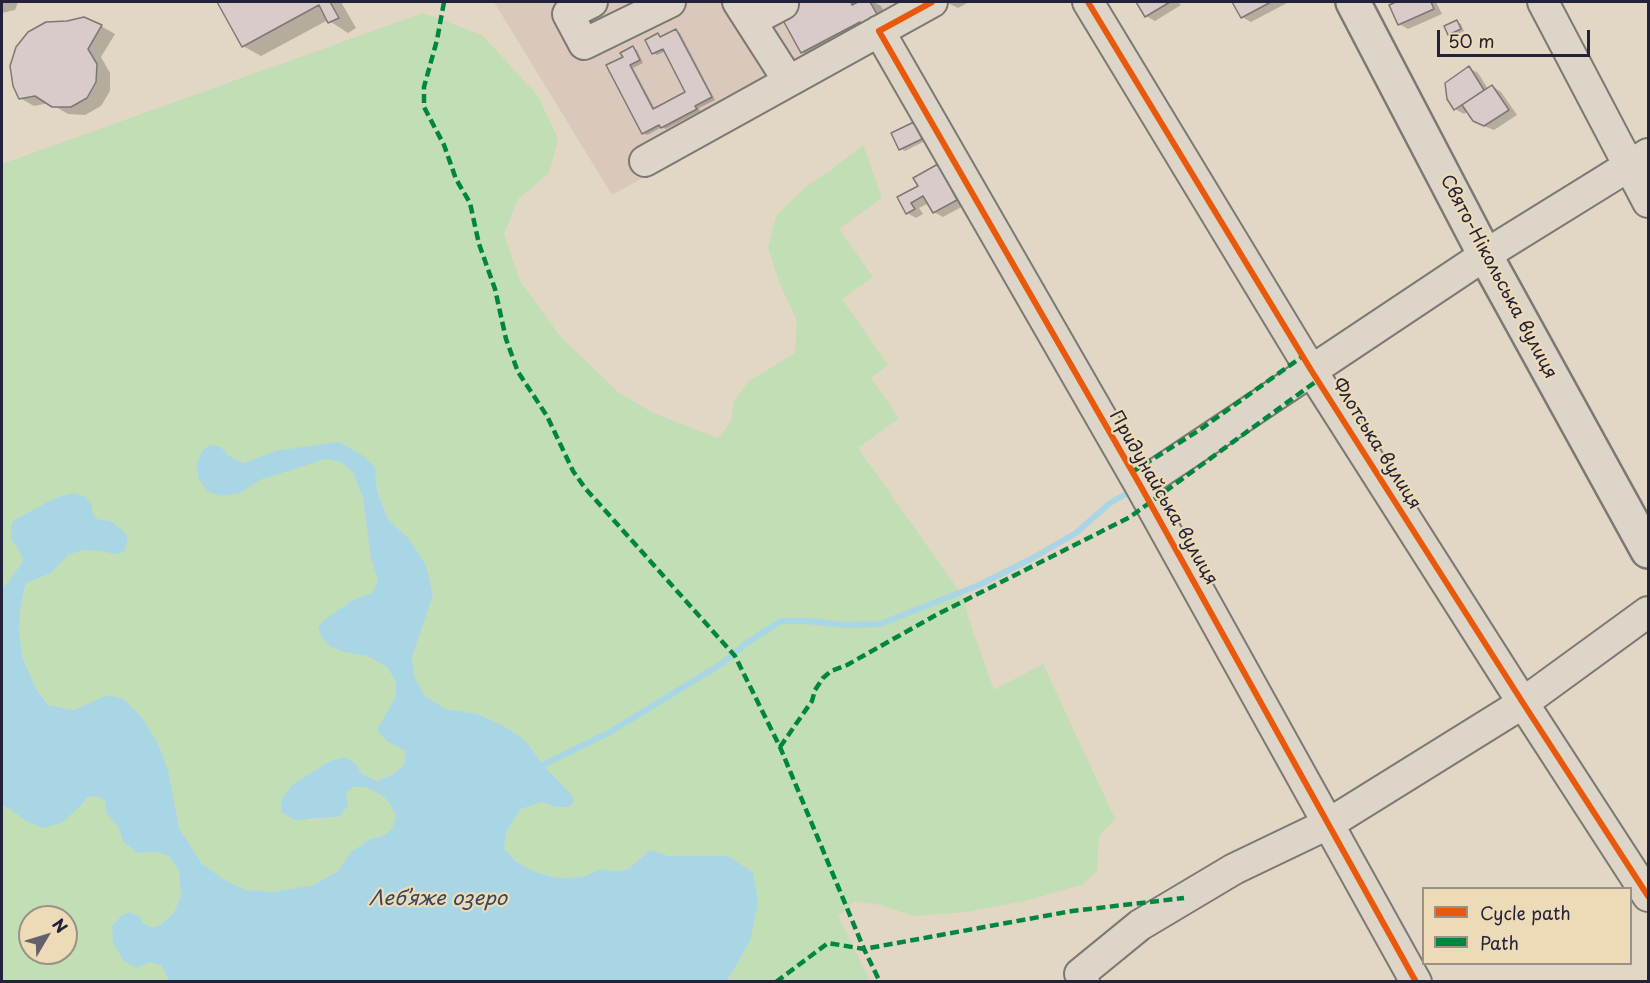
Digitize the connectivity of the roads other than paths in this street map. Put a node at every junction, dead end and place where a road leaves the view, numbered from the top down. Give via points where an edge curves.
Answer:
1 (592, 2) edge
2 (670, 2) edge
3 (932, 2) edge
4 (1089, 2) edge
5 (1353, 2) edge
6 (1542, 2) edge
7 (783, 4) dead end
8 (745, 11) edge
9 (891, 17) edge
10 (788, 80) junction
11 (1639, 160) edge
12 (645, 161) dead end
13 (1648, 202) edge
14 (1485, 255) junction
15 (1311, 370) junction
16 (1140, 485) junction
17 (1648, 551) edge
18 (1648, 612) edge
19 (1523, 703) junction
20 (1330, 823) junction
21 (1648, 896) edge
22 (1082, 977) edge
23 (1416, 981) edge

1 - 2 street via 568,14 584,44
3 - 9 street
4 - 15 street, Флотська вулиця
5 - 14 main road, Свято-Нікольська вулиця
6 - 11 street
7 - 8 street
8 - 10 street
9 - 10 street
9 - 16 street, Придунайська вулиця
10 - 12 street
11 - 13 street
11 - 14 street
14 - 15 street
14 - 17 main road, Свято-Нікольська вулиця
15 - 16 street
15 - 19 street, Флотська вулиця
16 - 20 street, Придунайська вулиця
18 - 19 street
19 - 20 street
19 - 21 street, Флотська вулиця
20 - 22 street via 1234,869 1140,925
20 - 23 street, Придунайська вулиця

